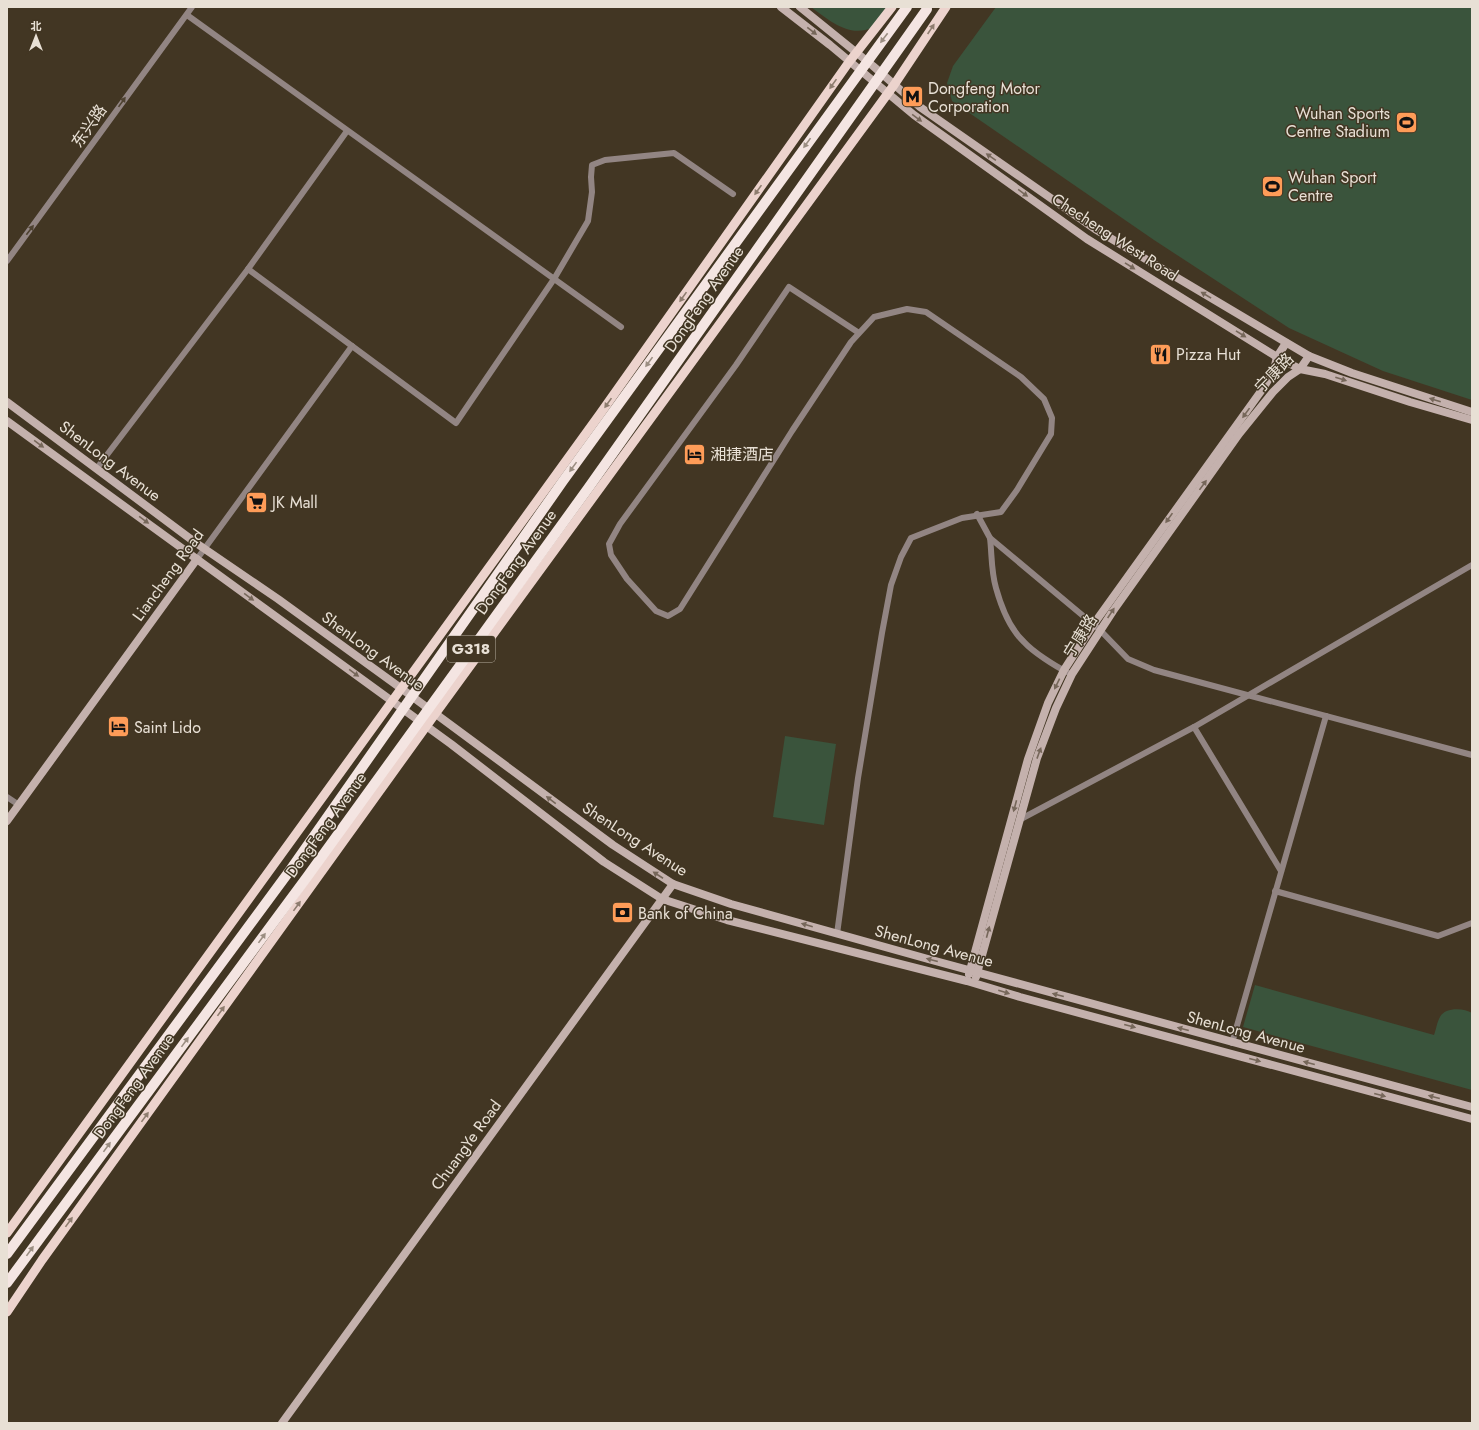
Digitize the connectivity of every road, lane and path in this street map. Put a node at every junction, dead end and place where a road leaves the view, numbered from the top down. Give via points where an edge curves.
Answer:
1 (192, 7) edge
2 (781, 7) edge
3 (800, 7) edge
4 (892, 7) edge
5 (907, 7) edge
6 (946, 7) edge
7 (927, 9) dead end
8 (187, 15) junction
9 (857, 53) junction
10 (849, 62) junction
11 (894, 85) junction
12 (887, 93) junction
13 (347, 131) junction
14 (733, 194) dead end
15 (7, 261) edge
16 (248, 269) junction
17 (554, 279) junction
18 (621, 326) dead end
19 (859, 333) junction
20 (1286, 343) junction
21 (352, 346) junction
22 (1309, 356) junction
23 (1277, 357) junction
24 (1300, 369) junction
25 (7, 402) edge
26 (1472, 412) edge
27 (1472, 420) edge
28 (7, 421) edge
29 (97, 468) junction
30 (977, 514) junction
31 (990, 538) junction
32 (204, 549) junction
33 (197, 559) junction
34 (1472, 565) edge
35 (1097, 628) junction
36 (1064, 670) junction
37 (1072, 674) junction
38 (402, 689) junction
39 (1250, 695) junction
40 (392, 702) junction
41 (435, 714) junction
42 (1326, 716) junction
43 (427, 727) junction
44 (1194, 727) junction
45 (1472, 755) edge
46 (7, 797) edge
47 (19, 805) junction
48 (1020, 820) junction
49 (7, 821) edge
50 (1010, 824) junction
51 (1281, 870) junction
52 (673, 884) junction
53 (1275, 891) junction
54 (662, 899) junction
55 (1472, 923) edge
56 (837, 934) junction
57 (974, 971) junction
58 (971, 982) junction
59 (1232, 1043) junction
60 (1472, 1107) edge
61 (1472, 1119) edge
62 (7, 1232) edge
63 (7, 1254) edge
64 (7, 1283) edge
65 (7, 1312) edge
66 (282, 1423) edge

1 - 8 street, 东兴路
2 -> 10 main road, Checheng West Road
3 - 9 main road, Checheng West Road
4 - 9 main road
5 -> 63 highway, DongFeng Avenue / G318, bridge via 563,481 288,873
11 -> 6 main road
64 -> 7 highway, DongFeng Avenue / G318, bridge via 584,493
8 - 13 street
15 -> 8 street, 东兴路
9 - 10 main road
9 - 11 main road, Checheng West Road
10 - 12 main road, Checheng West Road
10 -> 38 main road
11 - 12 main road
20 -> 11 main road, Checheng West Road via 1095,229 920,107
12 -> 23 main road, Checheng West Road via 1087,239
12 - 41 main road
13 - 16 street
13 - 17 street
14 - 17 street via 674,153 605,160 592,165 588,221
16 - 21 street
16 - 29 street
17 - 18 street
17 - 21 street via 456,423
19 - 19 street via 792,431 680,609 668,616 656,611 627,579 611,555 609,544 620,524 736,365 789,287
19 - 30 street via 874,317 907,309 926,312 1021,377 1044,399 1052,418 1052,434 1042,452 1001,512
20 - 22 main road, Checheng West Road
20 - 23 main road
21 - 32 street, Liancheng Road
22 - 24 main road, 宁康路
26 -> 22 main road, Checheng West Road via 1352,373
23 - 24 main road, Checheng West Road
23 -> 35 main road via 1274,370 1264,387
24 -> 27 main road, Checheng West Road via 1326,374
35 -> 24 main road, 宁康路 via 1239,434 1281,383
25 - 29 main road, ShenLong Avenue
28 -> 33 main road, ShenLong Avenue
29 - 32 main road, ShenLong Avenue
30 - 31 street
30 - 56 street via 911,538 898,564 882,633 858,778
31 - 35 street
31 - 36 street via 996,587 1014,630 1024,643
32 - 33 street, Liancheng Road
32 - 38 main road, ShenLong Avenue
33 -> 40 main road, ShenLong Avenue
33 - 47 main road, Liancheng Road
34 - 39 street
35 - 36 main road
35 - 37 main road, 宁康路
35 - 39 street via 1128,659 1154,670
36 - 37 street
36 -> 50 main road via 1048,703 1028,759
48 -> 37 main road, 宁康路 via 1037,758
38 - 40 main road
38 - 41 main road, ShenLong Avenue
39 - 42 street
39 - 44 street
40 - 43 main road, ShenLong Avenue
40 - 62 main road
41 - 43 main road
52 -> 41 main road, ShenLong Avenue via 613,845
42 - 45 street
42 - 51 street
43 - 54 main road, ShenLong Avenue via 604,862
65 -> 43 main road
44 - 48 street
44 - 51 street
46 - 47 street
47 - 49 main road, Liancheng Road
48 - 50 street
57 -> 48 main road, 宁康路
50 - 57 main road
51 - 53 street
52 - 54 main road, ChuangYe Road
56 -> 52 main road, ShenLong Avenue via 731,904
53 - 55 street via 1438,936
53 - 59 street
54 - 58 main road, ShenLong Avenue via 727,920
54 - 66 main road, ChuangYe Road
57 -> 56 main road, ShenLong Avenue
57 - 58 main road, 宁康路
59 -> 57 main road, ShenLong Avenue
58 -> 61 main road, ShenLong Avenue
60 -> 59 main road, ShenLong Avenue

